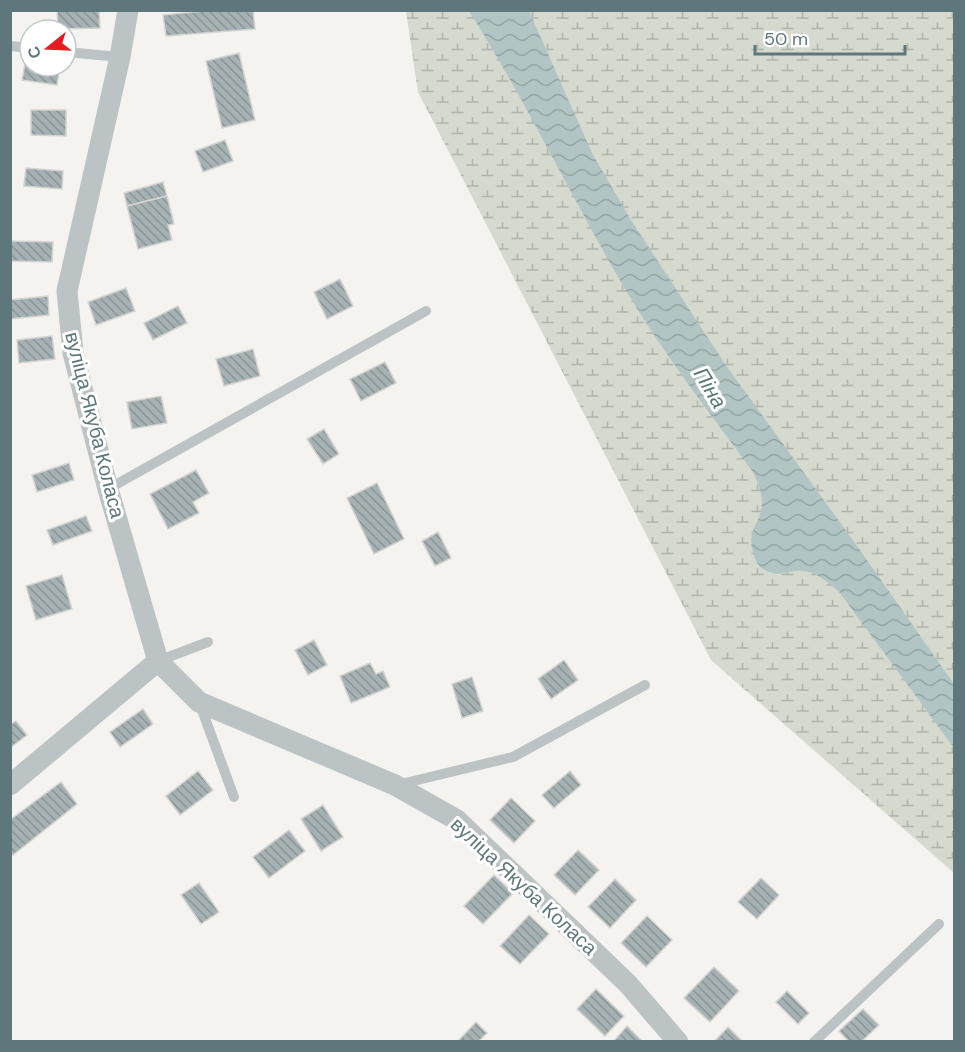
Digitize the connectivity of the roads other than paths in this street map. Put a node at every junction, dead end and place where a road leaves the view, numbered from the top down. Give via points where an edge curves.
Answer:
1 (128, 10) edge
2 (78, 53) edge
3 (120, 57) junction
4 (426, 311) dead end
5 (108, 489) junction
6 (208, 642) dead end
7 (158, 661) junction
8 (645, 685) dead end
9 (199, 702) junction
10 (17, 781) edge
11 (395, 785) junction
12 (234, 797) dead end
13 (939, 924) dead end
14 (678, 1041) edge
15 (814, 1041) edge

1 - 3 street, вуліца Якуба Коласа
2 - 3 lane
3 - 5 street, вуліца Якуба Коласа via 67,291 73,353
4 - 5 lane
5 - 7 street, вуліца Якуба Коласа
6 - 7 lane
7 - 9 street, вуліца Якуба Коласа
7 - 10 street
8 - 11 lane via 513,757
9 - 11 street, вуліца Якуба Коласа
9 - 12 lane
11 - 14 street, вуліца Якуба Коласа via 458,820 628,984
13 - 15 lane

